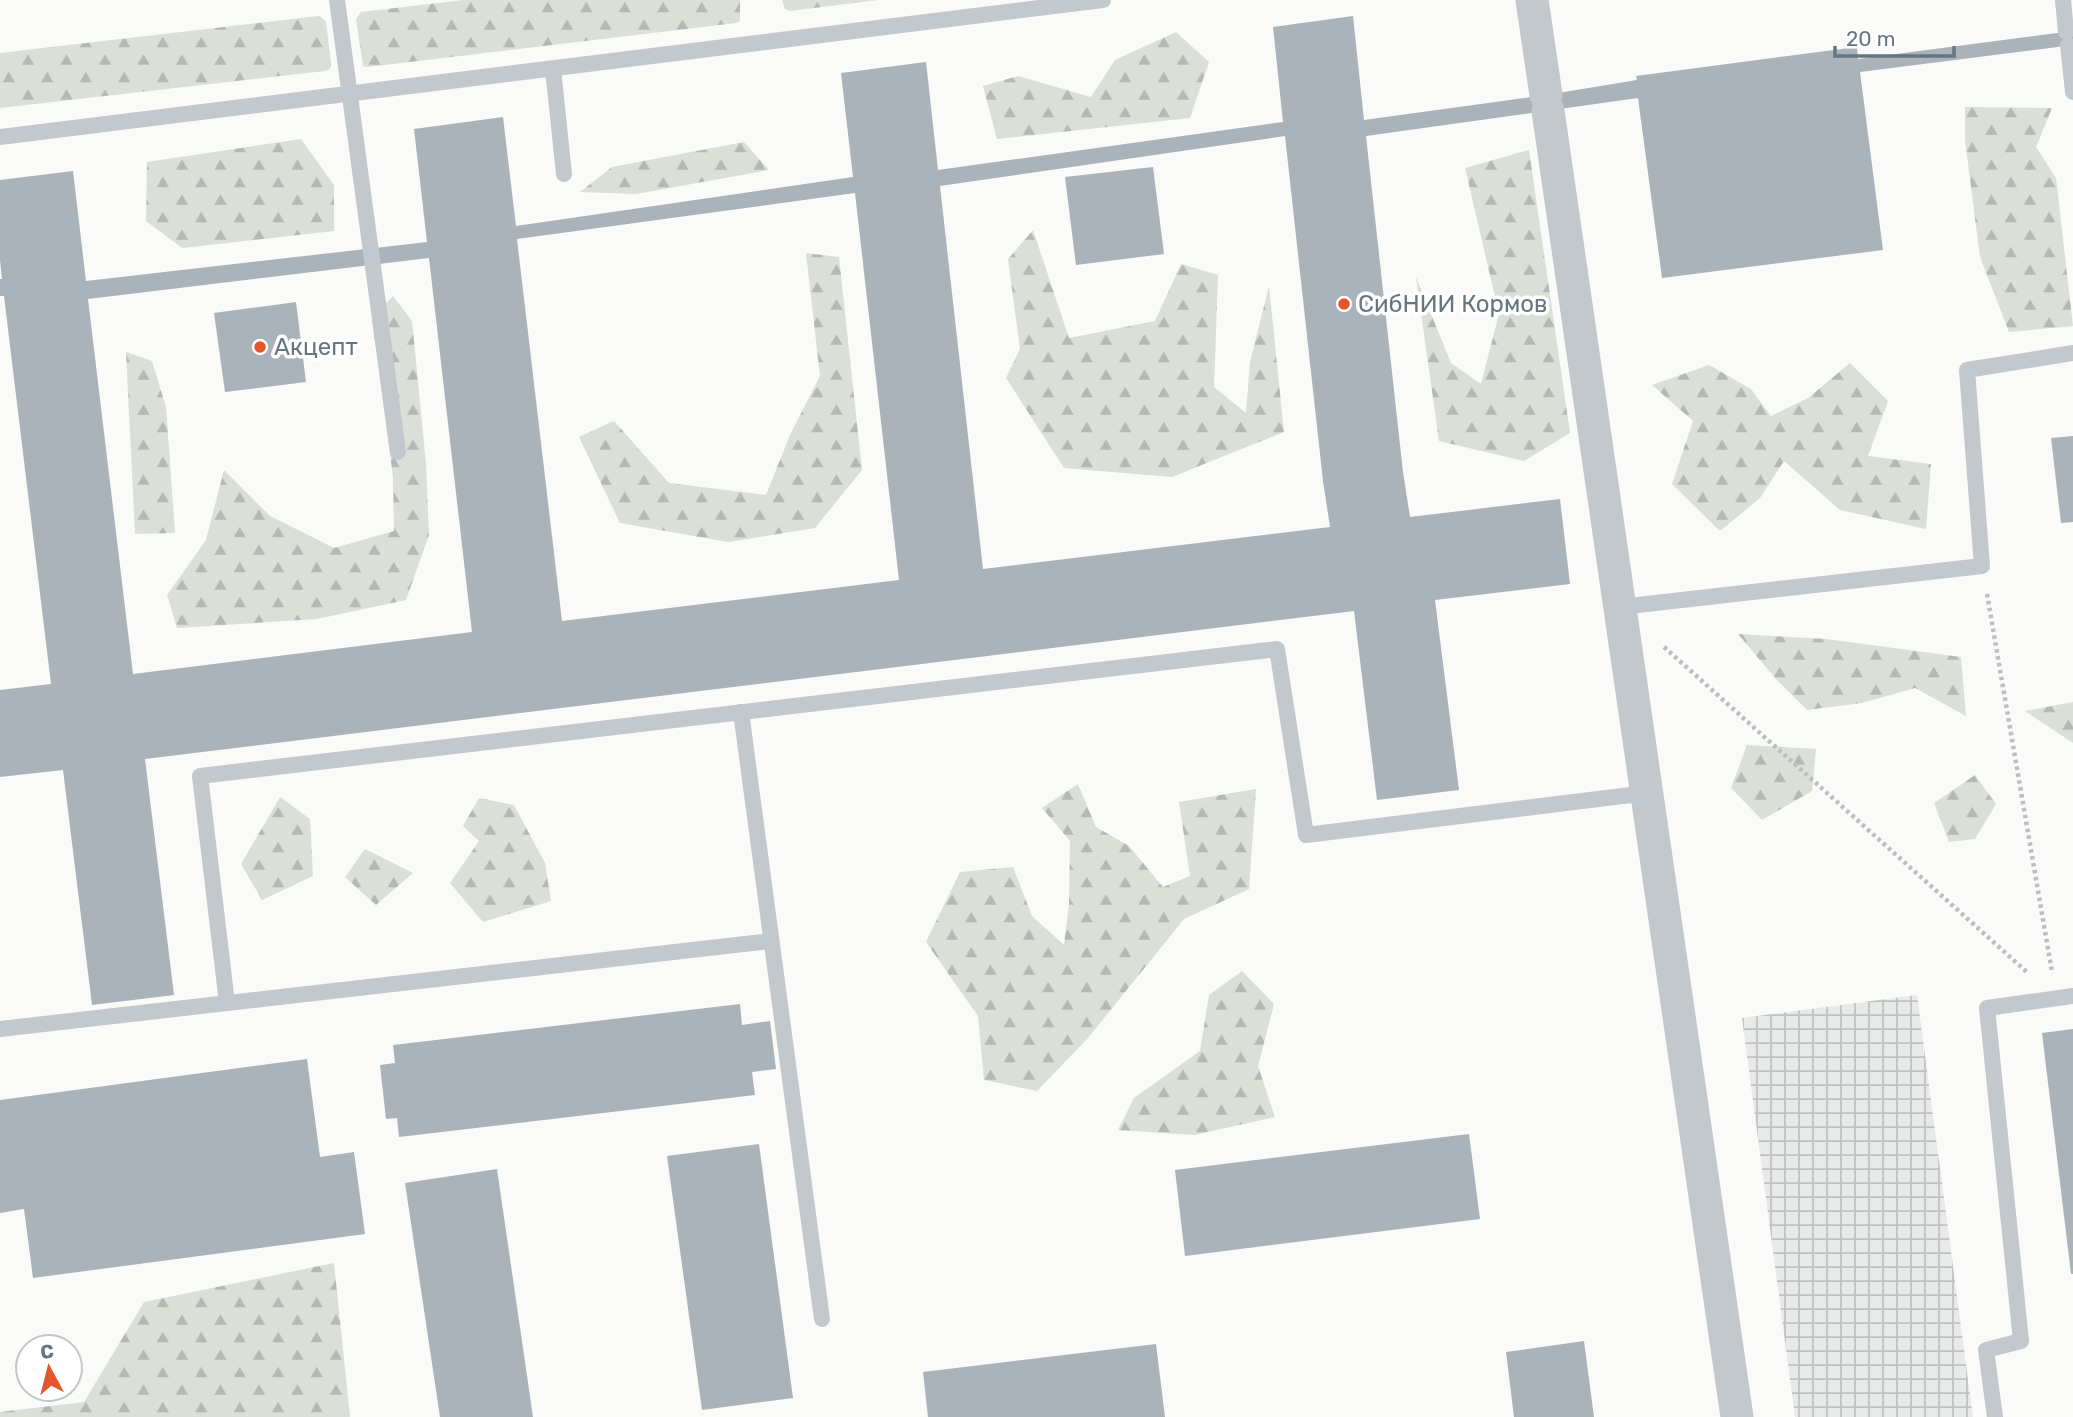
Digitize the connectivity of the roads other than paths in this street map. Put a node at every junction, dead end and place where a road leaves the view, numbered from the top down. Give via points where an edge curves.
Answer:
1 (337, 0) edge
2 (1102, 0) edge
3 (1532, 0) edge
4 (2063, 0) edge
5 (553, 69) junction
6 (2073, 92) edge
7 (351, 93) junction
8 (0, 137) edge
9 (564, 174) dead end
10 (2073, 353) edge
11 (398, 452) dead end
12 (1620, 607) junction
13 (741, 712) junction
14 (1647, 793) junction
15 (772, 941) junction
16 (2073, 996) edge
17 (227, 1003) junction
18 (0, 1029) edge
19 (822, 1319) dead end
20 (1737, 1417) edge
21 (1995, 1417) edge

1 - 7 lane
2 - 5 lane
3 - 12 street
4 - 6 lane
5 - 7 lane
5 - 9 lane
7 - 8 lane
7 - 11 lane
10 - 12 lane via 1967,370 1982,566
12 - 14 street
13 - 14 lane via 1277,649 1306,835
13 - 15 lane
13 - 17 lane via 200,776
14 - 20 street
15 - 17 lane
15 - 19 lane
16 - 21 lane via 1987,1008 2021,1341 1986,1350
17 - 18 lane

